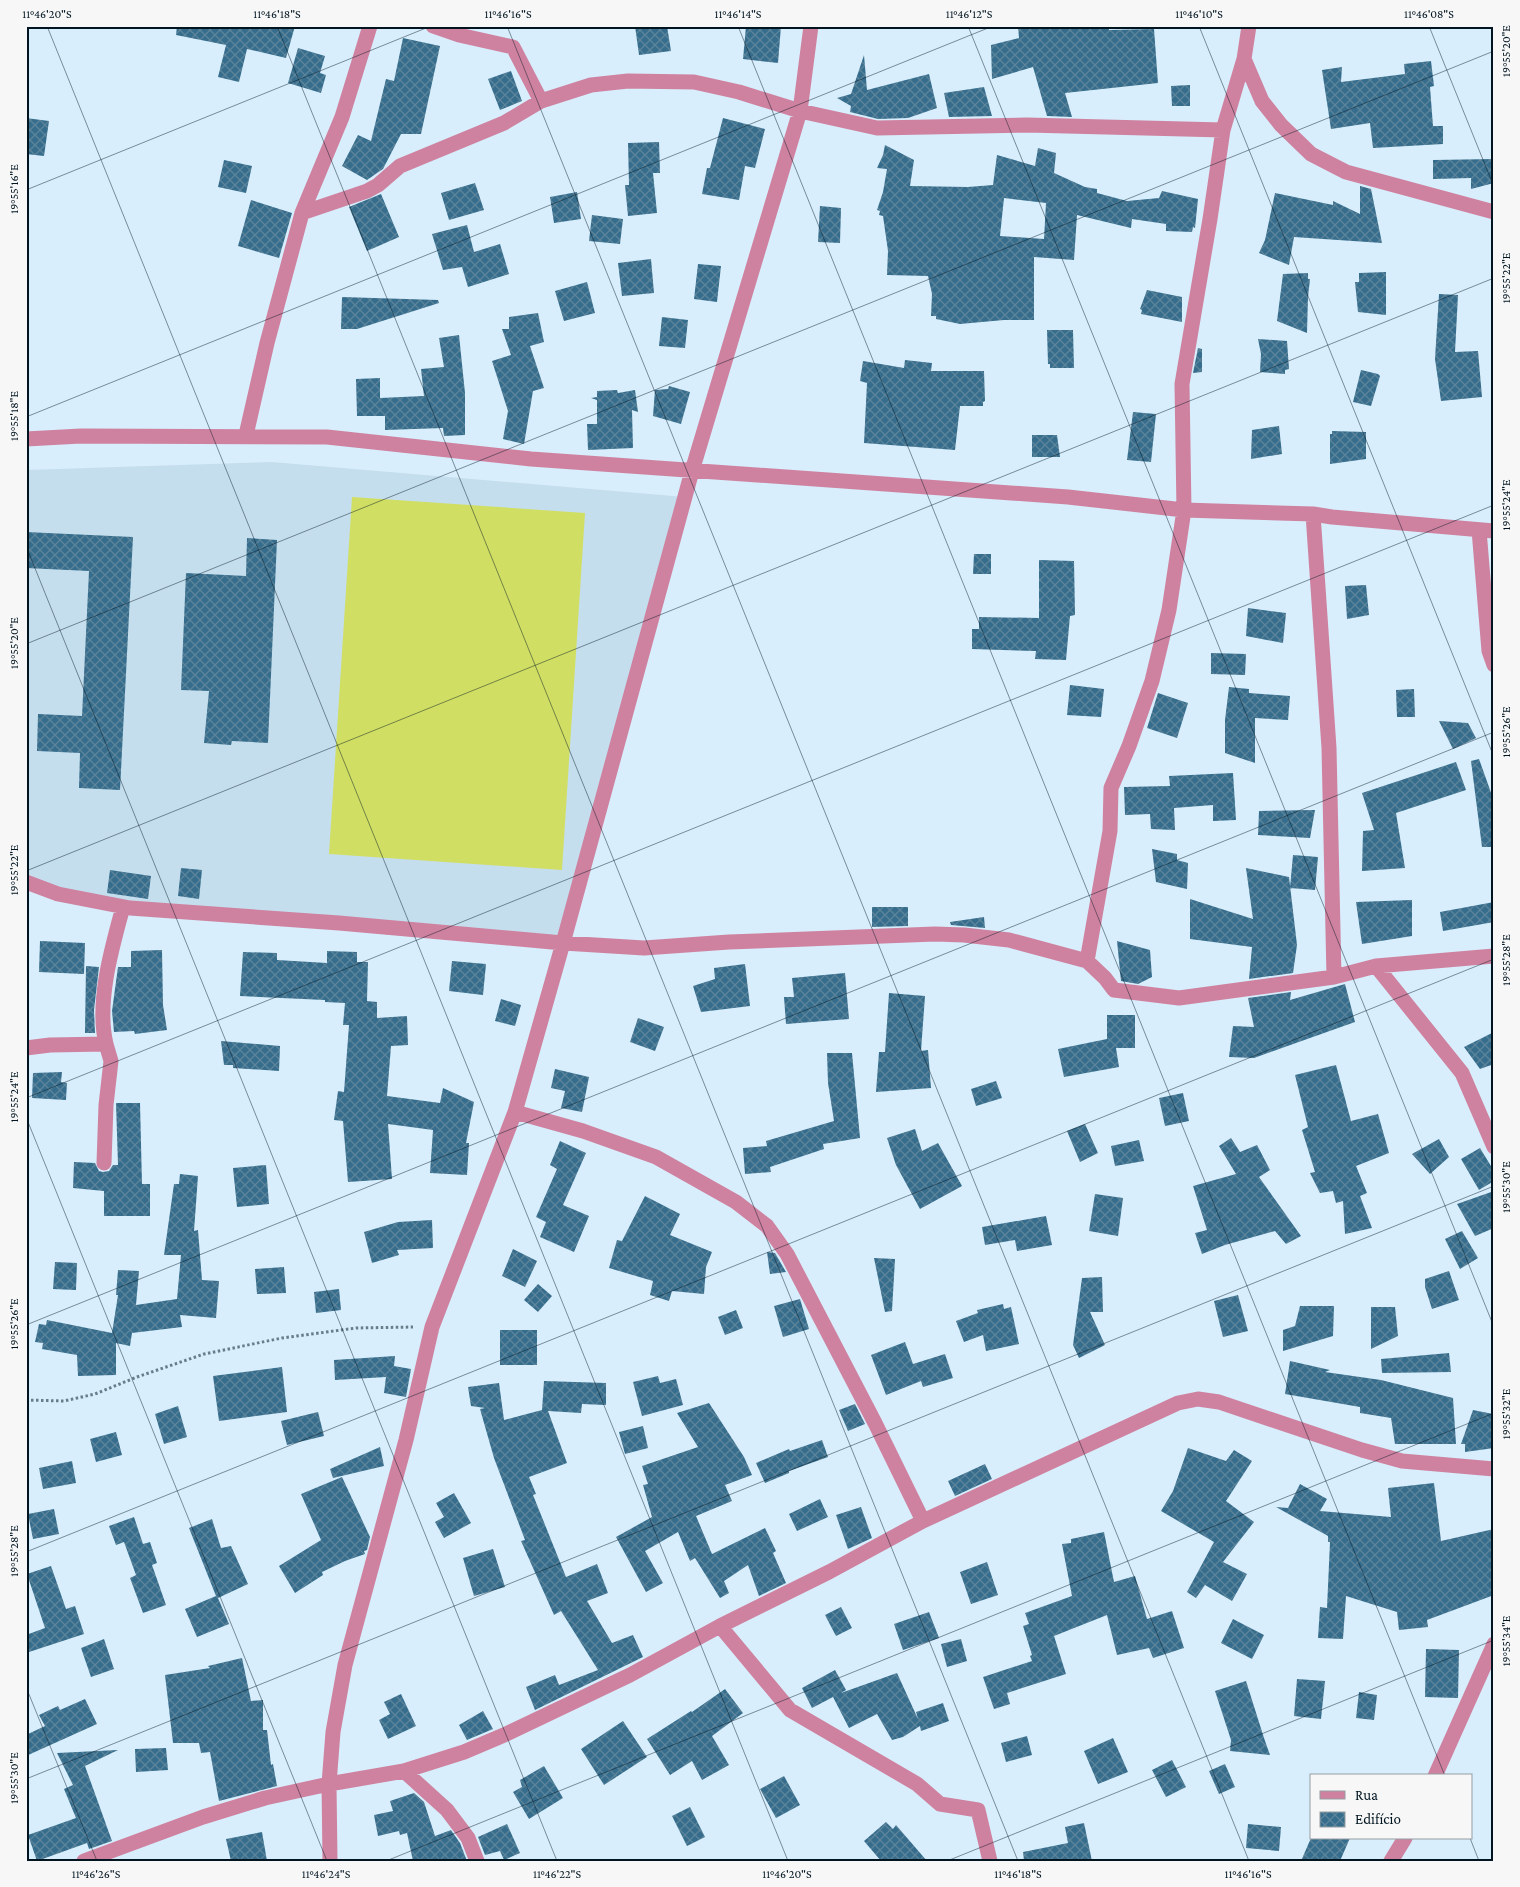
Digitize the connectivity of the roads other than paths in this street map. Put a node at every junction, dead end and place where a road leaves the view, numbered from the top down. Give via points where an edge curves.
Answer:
1 (370, 26) edge
2 (433, 26) edge
3 (811, 26) edge
4 (1249, 26) edge
5 (1244, 59) junction
6 (541, 101) junction
7 (800, 111) junction
8 (1223, 130) junction
9 (1494, 212) edge
10 (302, 213) junction
11 (246, 436) junction
12 (26, 439) edge
13 (692, 471) junction
14 (1184, 510) junction
15 (1313, 514) junction
16 (1486, 530) edge
17 (1494, 665) edge
18 (26, 882) edge
19 (123, 907) junction
20 (563, 943) junction
21 (1494, 956) edge
22 (1087, 961) junction
23 (1376, 966) junction
24 (1334, 977) junction
25 (106, 1044) junction
26 (26, 1048) edge
27 (515, 1112) junction
28 (1494, 1147) edge
29 (104, 1163) dead end
30 (1494, 1469) edge
31 (923, 1521) junction
32 (720, 1626) junction
33 (1494, 1644) edge
34 (404, 1771) junction
35 (1436, 1774) edge
36 (329, 1784) junction
37 (1404, 1840) edge
38 (84, 1861) edge
39 (330, 1861) edge
40 (477, 1861) edge
41 (990, 1861) edge
42 (1391, 1861) edge

1 - 10 street via 342,118
2 - 6 street via 513,47
3 - 7 street
4 - 5 street
5 - 8 street
5 - 9 street via 1262,101 1311,154 1346,172
6 - 7 street via 591,85 628,80 694,82
6 - 10 street via 504,123 400,166 378,185
7 - 8 street via 877,128 1028,125
7 - 13 street
8 - 14 street via 1182,384
10 - 11 street
11 - 12 street
11 - 13 street via 328,437 531,459
13 - 14 street via 1068,497
13 - 20 street
14 - 15 street
14 - 22 street via 1169,610 1152,680 1111,788 1110,831
15 - 16 street
15 - 24 street via 1329,748
16 - 17 street via 1489,651
18 - 19 street via 58,894
19 - 20 street
19 - 25 street via 107,970
20 - 22 street via 644,948 935,934 1009,940
20 - 27 street
21 - 23 street
22 - 24 street via 1114,990 1179,998
23 - 24 street
23 - 28 street via 1462,1072
25 - 26 street
25 - 29 street via 111,1061
27 - 31 street via 583,1131 656,1157 736,1202 767,1226 787,1254
27 - 36 street via 432,1327 406,1440 345,1665 333,1732
30 - 31 street via 1402,1461 1219,1402 1198,1399 1160,1410
31 - 32 street
32 - 34 street via 630,1675 504,1735
32 - 41 street via 790,1710 917,1784 940,1804 978,1810
33 - 35 street
34 - 36 street
34 - 40 street via 447,1810 468,1838
36 - 38 street via 265,1798 203,1817
36 - 39 street
37 - 42 street

